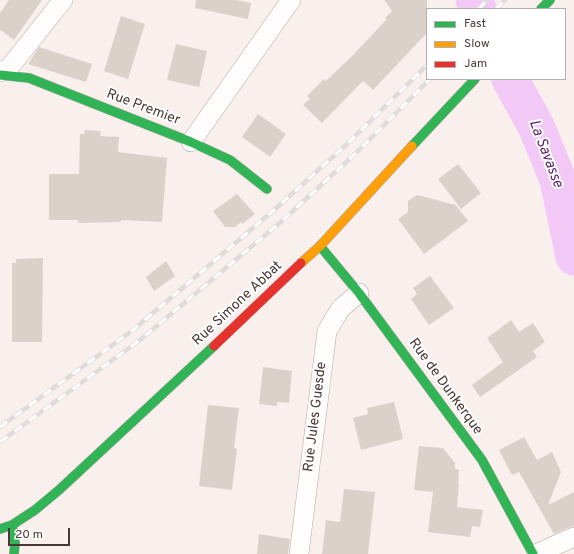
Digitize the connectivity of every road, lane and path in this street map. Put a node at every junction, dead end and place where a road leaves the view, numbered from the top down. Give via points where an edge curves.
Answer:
1 (63, 0) edge
2 (291, 0) edge
3 (550, 0) edge
4 (542, 8) edge
5 (0, 74) edge
6 (474, 80) edge
7 (191, 142) junction
8 (267, 189) dead end
9 (320, 246) junction
10 (359, 293) junction
11 (12, 525) junction
12 (0, 529) edge
13 (574, 537) edge
14 (14, 554) edge
15 (300, 554) edge
16 (532, 554) edge
17 (536, 554) edge

1 - 5 street via 9,68
2 - 7 street
3 - 4 main road
5 - 7 main road, Rue Premier via 28,78
6 - 9 main road, Rue Simone Abbat
7 - 8 main road, Rue Premier via 230,160
9 - 10 main road, Rue de Dunkerque
9 - 11 main road, Rue Simone Abbat via 59,490
10 - 15 street, Rue Jules Guesde via 341,308 327,331
10 - 16 main road, Rue de Dunkerque via 482,460
11 - 12 main road, Rue Simone Abbat
11 - 14 main road
13 - 17 street

